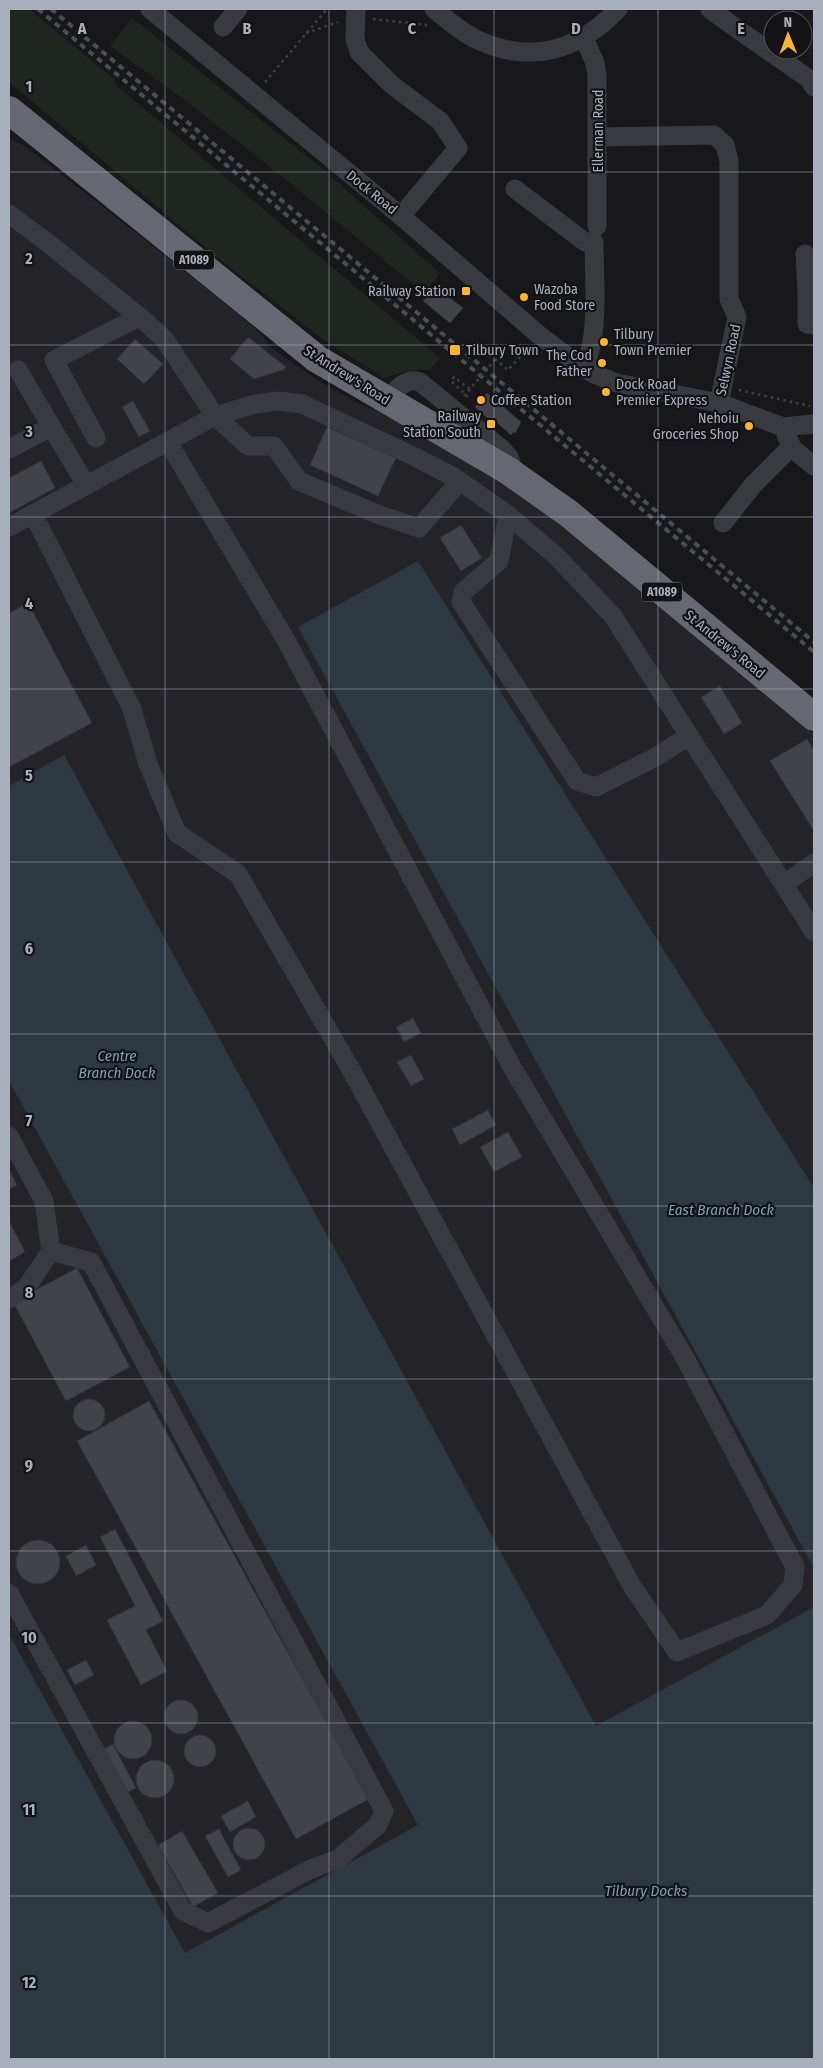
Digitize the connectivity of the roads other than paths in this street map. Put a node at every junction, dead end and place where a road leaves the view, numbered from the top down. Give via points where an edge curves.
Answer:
1 (150, 9) edge
2 (238, 9) edge
3 (434, 9) edge
4 (618, 9) edge
5 (710, 9) edge
6 (355, 13) edge
7 (223, 27) dead end
8 (584, 38) junction
9 (814, 87) edge
10 (9, 110) edge
11 (598, 137) junction
12 (515, 188) dead end
13 (9, 214) edge
14 (401, 216) junction
15 (596, 234) junction
16 (805, 254) dead end
17 (810, 288) edge
18 (139, 317) junction
19 (814, 325) edge
20 (18, 370) dead end
21 (589, 371) junction
22 (719, 403) junction
23 (215, 416) junction
24 (814, 424) edge
25 (51, 427) junction
26 (782, 427) junction
27 (96, 438) dead end
28 (168, 442) junction
29 (791, 446) junction
30 (9, 449) edge
31 (814, 466) edge
32 (460, 481) junction
33 (86, 485) junction
34 (33, 514) junction
35 (508, 515) junction
36 (723, 522) dead end
37 (9, 528) edge
38 (814, 717) edge
39 (689, 736) junction
40 (814, 863) edge
41 (784, 884) junction
42 (814, 932) edge
43 (9, 1136) edge
44 (52, 1251) junction
45 (9, 1299) edge
46 (9, 1593) edge

1 - 14 street, Dock Road
2 - 7 street
3 - 8 street via 459,29 500,48 524,52 553,51
4 - 8 street
5 - 9 street via 810,79
6 - 14 street via 355,39 359,52 392,85 440,121 458,148
8 - 11 street, Ellerman Road via 595,62 597,76
10 - 38 highway, St Andrew's Road / A1089 via 317,359 507,470 568,513
11 - 15 street, Ellerman Road
11 - 22 street, Selwyn Road via 714,135 725,145 729,161 729,299 737,317
12 - 15 street via 585,242
13 - 18 street
14 - 21 street, Dock Road via 539,335
15 - 21 street, Ellerman Road via 594,340 588,360
16 - 17 street
17 - 19 street via 807,324
18 - 23 street via 165,340
18 - 27 street via 54,360
20 - 25 street
21 - 22 street, Dock Road via 617,383
22 - 26 street, Dock Road
23 - 28 street
23 - 32 street via 268,402 302,404
23 - 32 street via 248,446 274,446 299,481 419,528
24 - 26 street
25 - 30 street
25 - 33 street
26 - 29 street
28 - 33 street
28 - 34 street via 287,642 512,1067 685,1358 794,1566 793,1585 767,1615 677,1652 632,1586 349,1066 238,874 177,833 148,764 132,709
29 - 31 street
29 - 36 street
32 - 35 street
33 - 34 street
34 - 37 street
35 - 39 street via 556,556 613,616
35 - 39 street via 499,561 463,592 461,602 577,781 596,787
39 - 41 street
40 - 41 street
41 - 42 street
43 - 44 street via 44,1201
44 - 45 street via 26,1288
44 - 46 street via 91,1262 384,1811 378,1825 338,1859 311,1869 208,1922 183,1911

